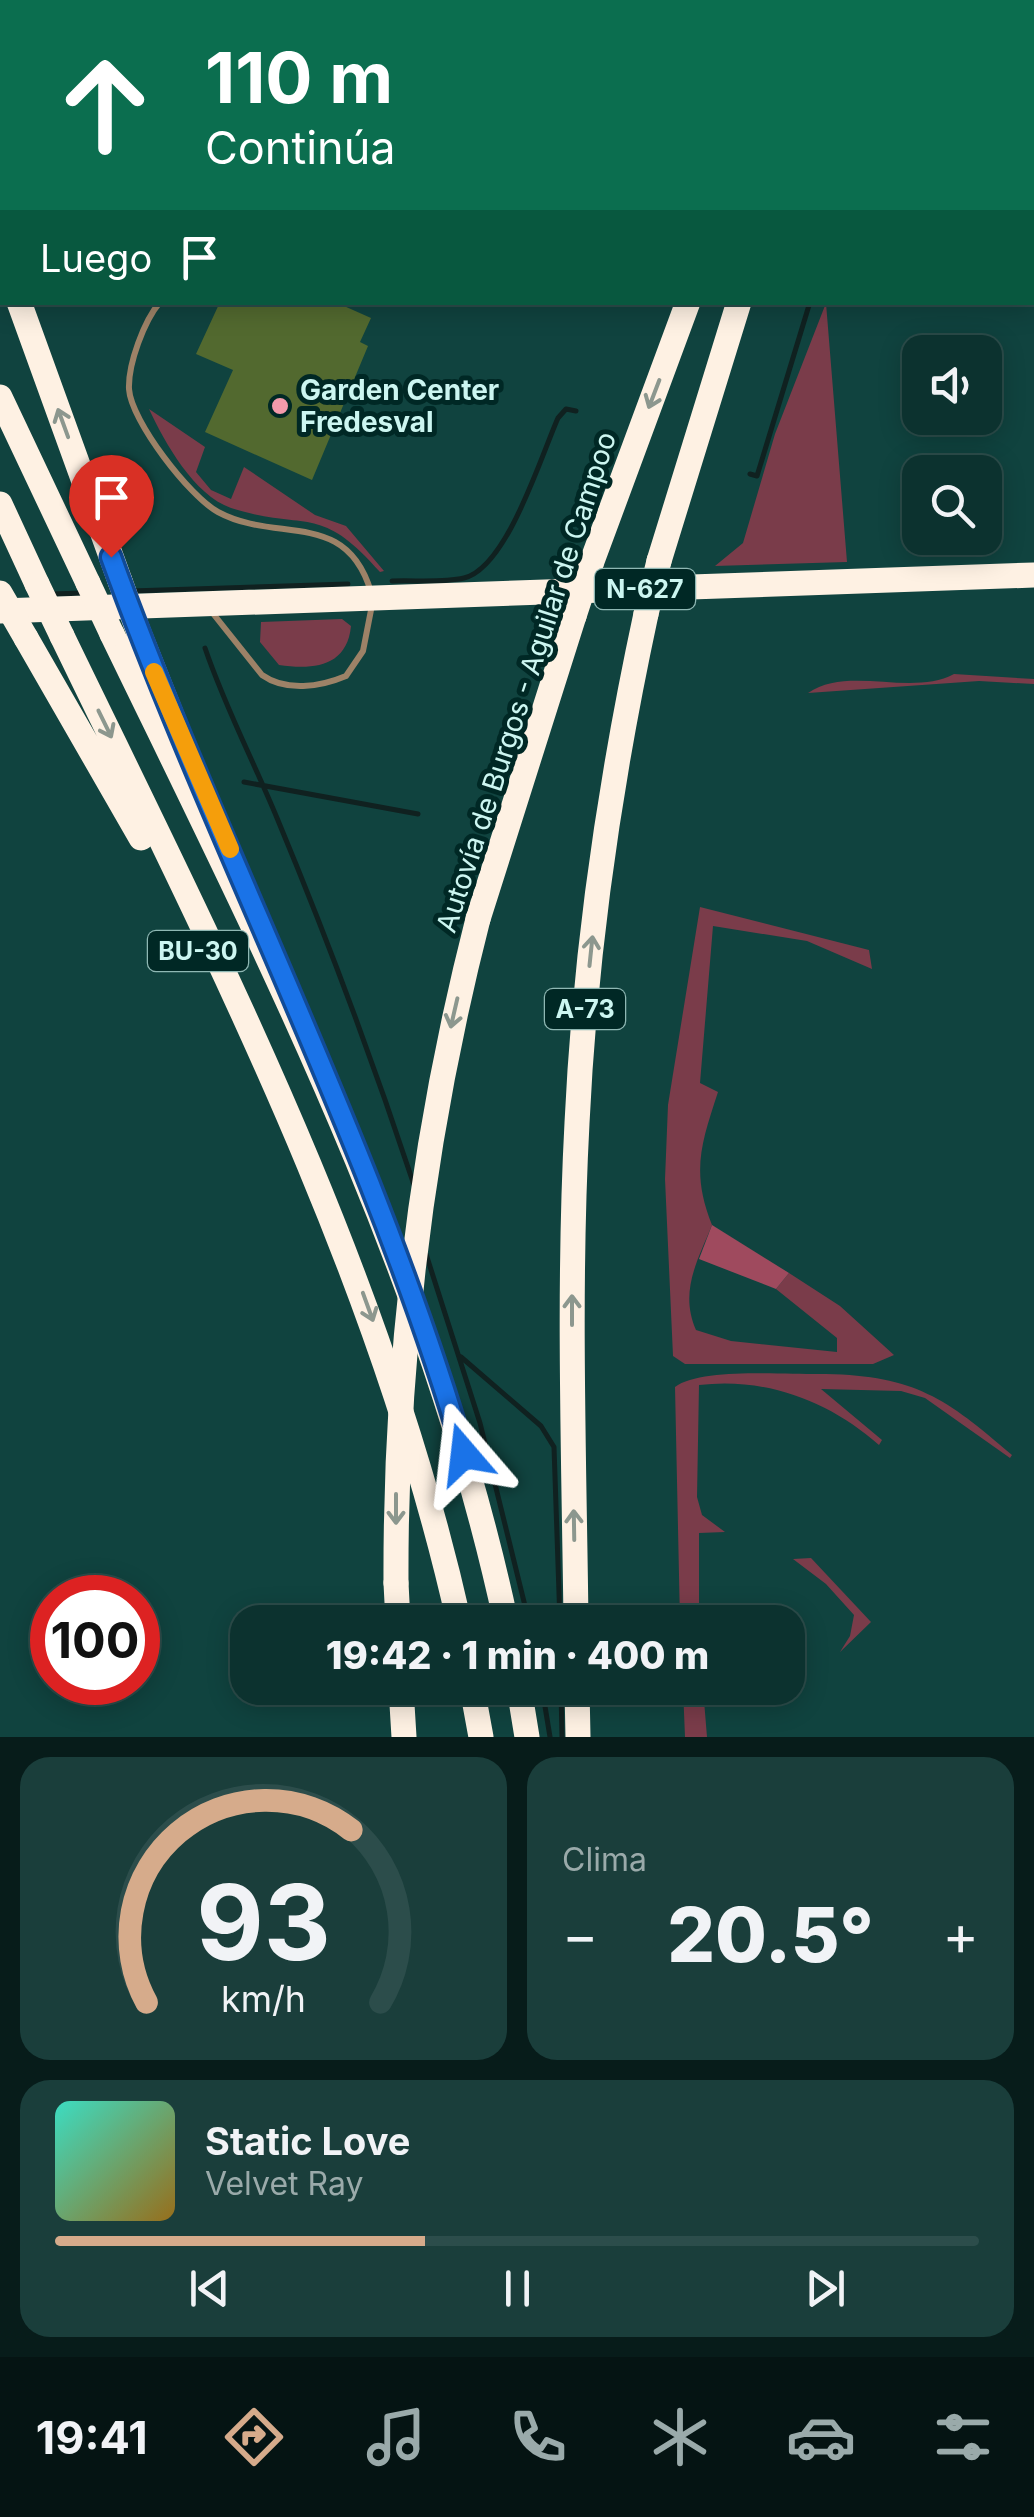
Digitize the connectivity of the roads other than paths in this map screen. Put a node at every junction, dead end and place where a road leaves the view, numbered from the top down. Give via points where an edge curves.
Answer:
1 (20, 305) edge
2 (159, 305) edge
3 (687, 305) edge
4 (739, 305) edge
5 (0, 397) edge
6 (0, 504) edge
7 (1034, 575) edge
8 (0, 594) edge
9 (372, 598) junction
10 (206, 605) junction
11 (0, 612) edge
12 (374, 1194) junction
13 (355, 1271) junction
14 (397, 1605) edge
15 (455, 1605) edge
16 (502, 1605) edge
17 (576, 1605) edge
18 (402, 1705) edge
19 (475, 1705) edge
20 (522, 1705) edge
21 (577, 1705) edge
22 (404, 1737) edge
23 (481, 1737) edge
24 (527, 1737) edge
25 (578, 1737) edge

12 -> 1 highway, bridge via 139,633
2 - 9 lane via 136,354 129,390 142,423 185,483 224,515 335,540 354,557
3 -> 14 highway, Autovía de Burgos - Aguilar de Campoo, bridge via 574,616 478,919 440,1080 413,1254 398,1418
17 -> 4 highway, A-73, bridge via 572,1326 580,1072 610,806 659,561
5 - 12 highway, BU-30, bridge
6 -> 13 highway, BU-30, bridge via 278,1090
7 - 9 highway, N-627
8 - 13 highway, BU-30, bridge via 156,866
9 - 10 highway, N-627
9 - 10 lane via 371,624 354,666 332,682 300,686 262,675
10 - 11 highway, N-627
12 - 16 highway, BU-30 via 452,1415
13 -> 15 highway, BU-30 via 412,1439
18 - 22 highway
19 - 23 highway
20 - 24 highway
21 - 25 highway

